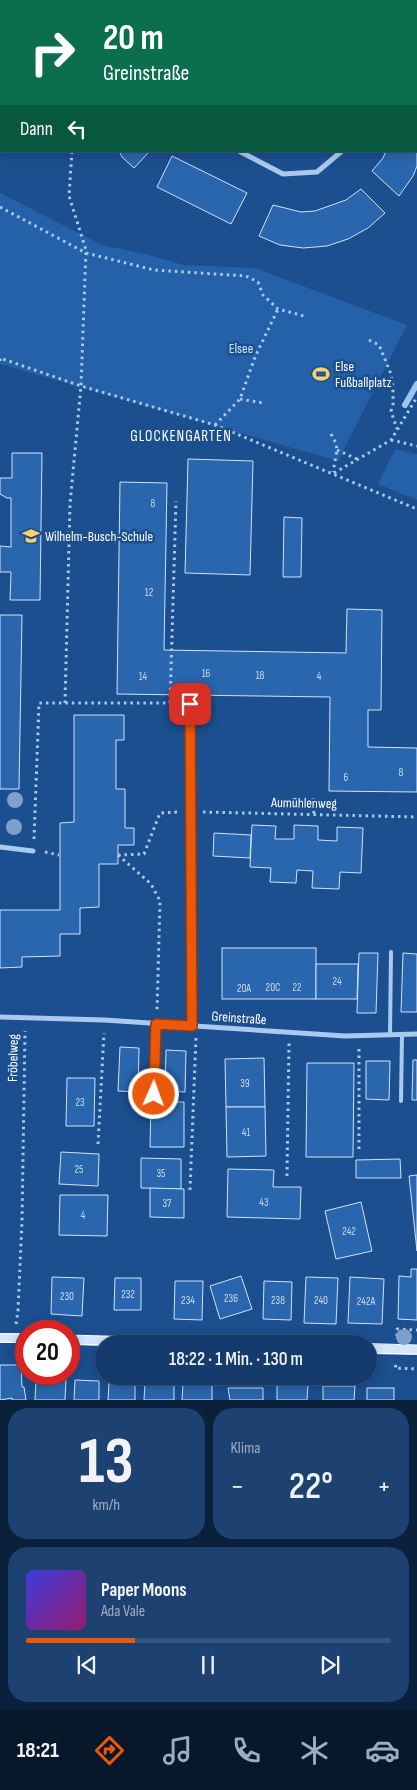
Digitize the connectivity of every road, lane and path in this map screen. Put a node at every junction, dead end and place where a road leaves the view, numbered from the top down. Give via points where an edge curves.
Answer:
1 (72, 152) edge
2 (241, 152) edge
3 (341, 152) edge
4 (0, 207) edge
5 (86, 252) junction
6 (278, 309) junction
7 (304, 316) dead end
8 (369, 340) dead end
9 (0, 361) edge
10 (82, 386) junction
11 (417, 397) edge
12 (240, 398) junction
13 (263, 403) dead end
14 (215, 424) junction
15 (397, 430) junction
16 (331, 434) dead end
17 (391, 440) junction
18 (417, 446) edge
19 (337, 450) junction
20 (357, 459) junction
21 (333, 473) junction
22 (176, 501) dead end
23 (417, 509) edge
24 (64, 703) junction
25 (170, 703) junction
26 (190, 704) joint
27 (313, 798) dead end
28 (190, 811) junction
29 (314, 814) junction
30 (417, 816) edge
31 (0, 846) edge
32 (34, 851) joint
33 (391, 952) dead end
34 (0, 1017) edge
35 (25, 1018) junction
36 (104, 1020) junction
37 (156, 1024) junction
38 (194, 1026) junction
39 (289, 1033) junction
40 (402, 1034) junction
41 (417, 1034) edge
42 (390, 1035) junction
43 (358, 1036) junction
44 (154, 1094) dead end
45 (401, 1101) dead end
46 (98, 1144) dead end
47 (359, 1150) dead end
48 (287, 1176) dead end
49 (190, 1190) dead end
50 (0, 1338) edge
51 (14, 1338) joint
52 (80, 1340) edge
53 (95, 1341) edge
54 (377, 1349) edge
55 (417, 1350) edge

1 - 5 path via 69,196
2 - 3 street via 284,174 317,172
4 - 5 path
5 - 6 path via 154,270 246,276 258,282 265,298
5 - 10 path
6 - 7 path
6 - 12 path
8 - 15 path via 379,345 391,374 391,411
9 - 10 path via 0,358
10 - 14 path
10 - 24 path via 70,504
11 - 15 path
12 - 13 path
12 - 14 path
14 - 21 path
15 - 17 path
16 - 19 path
17 - 18 path
17 - 20 path
19 - 20 path
19 - 21 path
20 - 21 path
21 - 23 path
22 - 25 path
24 - 25 path
24 - 32 path via 39,703
25 - 26 path
26 - 28 street
27 - 29 path
28 - 29 path, Aumühlenweg
28 - 37 path, Aumühlenweg via 160,813 144,854 118,855 152,884 160,901
28 - 38 street
29 - 30 path, Aumühlenweg
31 - 32 street
33 - 42 lane
34 - 35 street, Greinstraße
35 - 36 street, Greinstraße
35 - 51 path, Fröbelweg via 21,1231
36 - 37 street, Greinstraße
36 - 46 path
37 - 38 street, Greinstraße
37 - 44 lane
38 - 39 street, Greinstraße
38 - 49 path
39 - 43 street, Greinstraße
39 - 48 path
40 - 41 street, Greinstraße
40 - 42 street, Greinstraße
40 - 45 lane
42 - 43 street, Greinstraße
43 - 47 path
50 - 51 street
52 - 53 street
54 - 55 street

